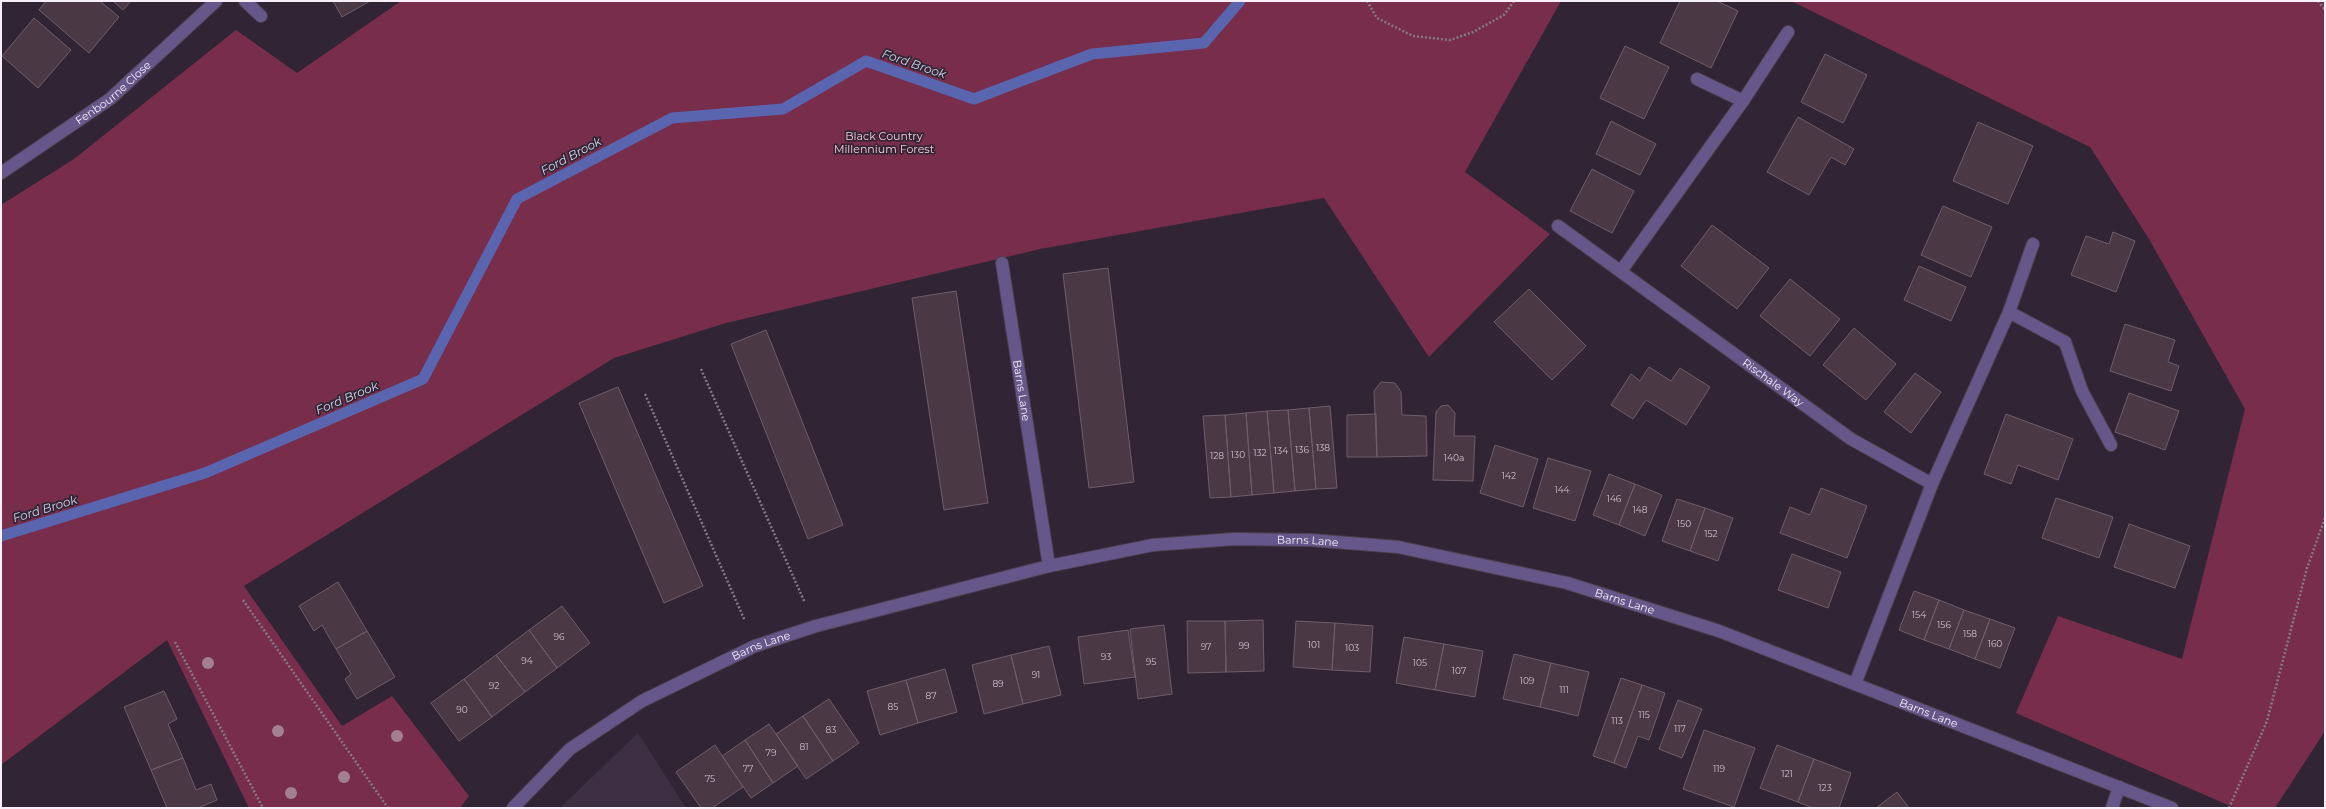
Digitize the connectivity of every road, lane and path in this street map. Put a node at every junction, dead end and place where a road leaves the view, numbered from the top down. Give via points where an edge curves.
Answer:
1 (216, 1) edge
2 (245, 1) edge
3 (1367, 1) edge
4 (1514, 1) edge
5 (2318, 1) edge
6 (2325, 10) edge
7 (261, 16) dead end
8 (1788, 32) dead end
9 (1697, 79) dead end
10 (1743, 101) junction
11 (1, 173) edge
12 (1558, 226) dead end
13 (2033, 244) dead end
14 (1002, 263) dead end
15 (1621, 271) junction
16 (2009, 312) junction
17 (701, 369) dead end
18 (644, 394) dead end
19 (2111, 445) dead end
20 (1932, 484) junction
21 (2325, 518) edge
22 (1049, 566) junction
23 (242, 600) dead end
24 (816, 626) junction
25 (175, 642) dead end
26 (755, 646) junction
27 (1855, 684) junction
28 (2119, 787) junction
29 (263, 808) edge
30 (388, 808) edge
31 (513, 808) edge
32 (2112, 808) edge
33 (2172, 808) edge
34 (2229, 808) edge

1 - 11 street, Fenbourne Close via 110,99
2 - 7 street
3 - 4 path via 1377,18 1413,36 1450,40 1474,32 1504,16
5 - 6 path
8 - 10 street
9 - 10 street
10 - 15 street
12 - 15 street, Rischale Way
13 - 16 street
14 - 22 street, Barns Lane
15 - 20 street, Rischale Way via 1852,440
16 - 19 street via 2065,342 2082,391
16 - 20 street
17 - 24 path
18 - 26 path
20 - 27 street
21 - 34 path via 2307,568 2267,721
22 - 24 street, Barns Lane
22 - 27 street, Barns Lane via 1153,545 1234,539 1311,540 1398,547 1567,583 1646,606 1719,631
23 - 30 path
24 - 26 street, Barns Lane
25 - 29 path
26 - 31 street, Barns Lane via 642,701 622,714 570,749
27 - 28 street, Barns Lane
28 - 32 street
28 - 33 street, Barns Lane

